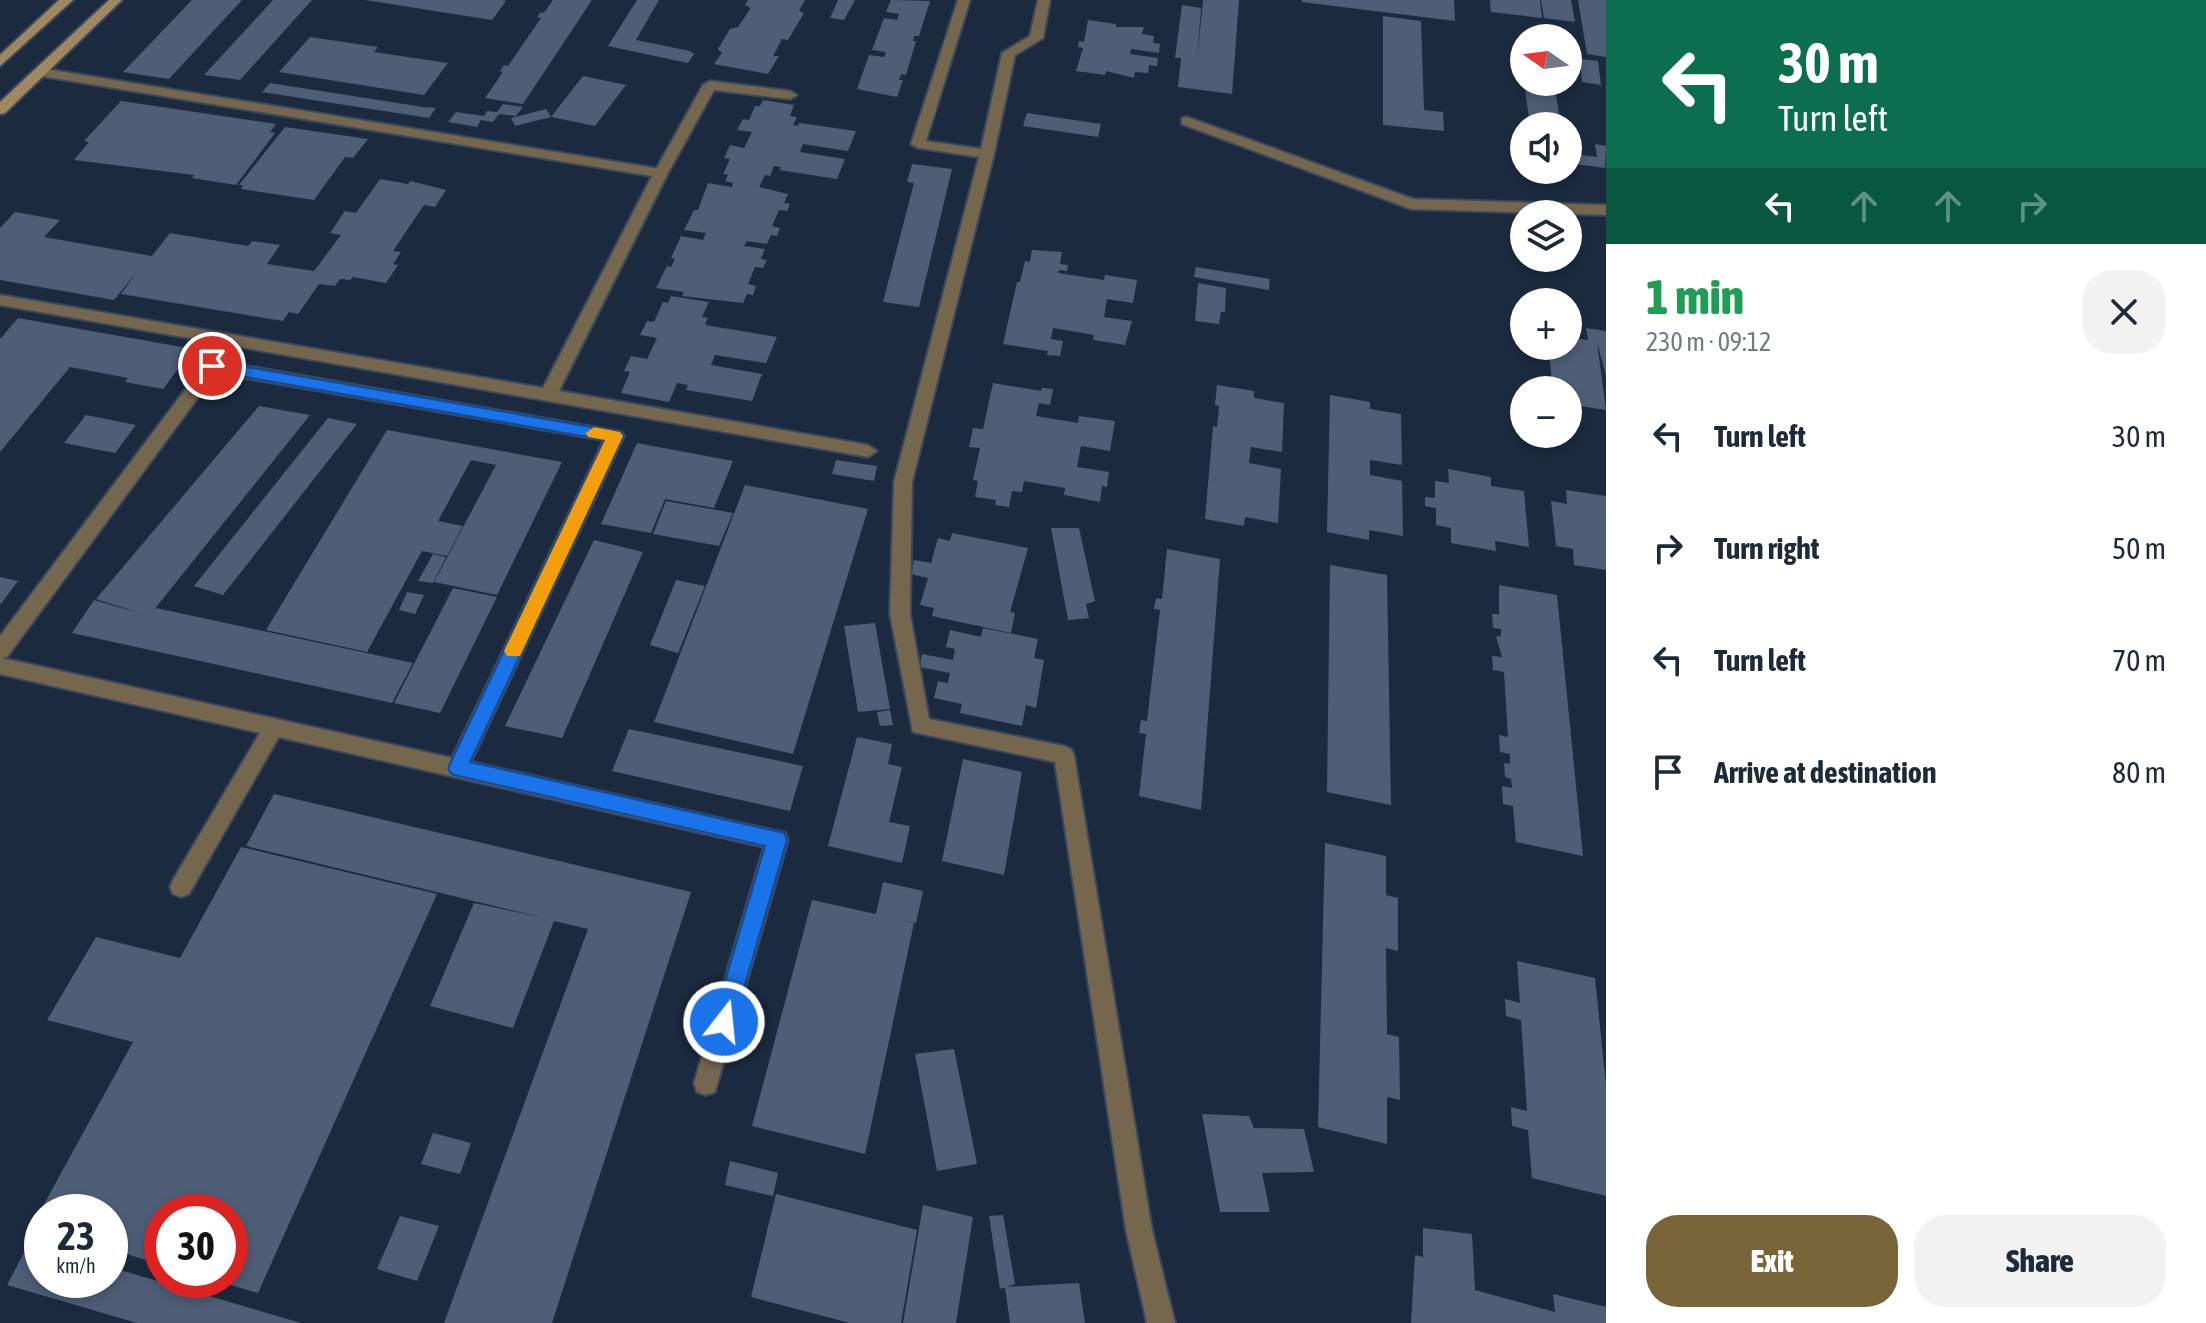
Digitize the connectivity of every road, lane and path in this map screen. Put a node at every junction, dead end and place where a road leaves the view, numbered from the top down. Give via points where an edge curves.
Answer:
1 (67, 0) edge
2 (116, 0) edge
3 (964, 0) edge
4 (1044, 0) edge
5 (0, 62) edge
6 (40, 72) junction
7 (790, 95) dead end
8 (0, 110) edge
9 (1187, 121) dead end
10 (987, 154) junction
11 (661, 173) junction
12 (1606, 210) edge
13 (0, 300) edge
14 (548, 395) junction
15 (868, 451) dead end
16 (0, 651) edge
17 (0, 666) edge
18 (274, 727) junction
19 (458, 768) junction
20 (181, 887) dead end
21 (706, 1083) dead end
22 (1161, 1323) edge

1 - 5 main road
2 - 6 main road
3 - 10 street via 918,144
4 - 10 street via 1036,38 1009,53
6 - 8 main road
6 - 11 street
7 - 11 street via 710,85
9 - 12 street via 1411,204
10 - 22 street via 903,482 900,614 920,726 1064,755 1139,1230
11 - 14 street
13 - 14 street
14 - 15 street
16 - 19 street via 212,366 615,436
17 - 18 street
18 - 19 street
18 - 20 street
19 - 21 street via 777,840

